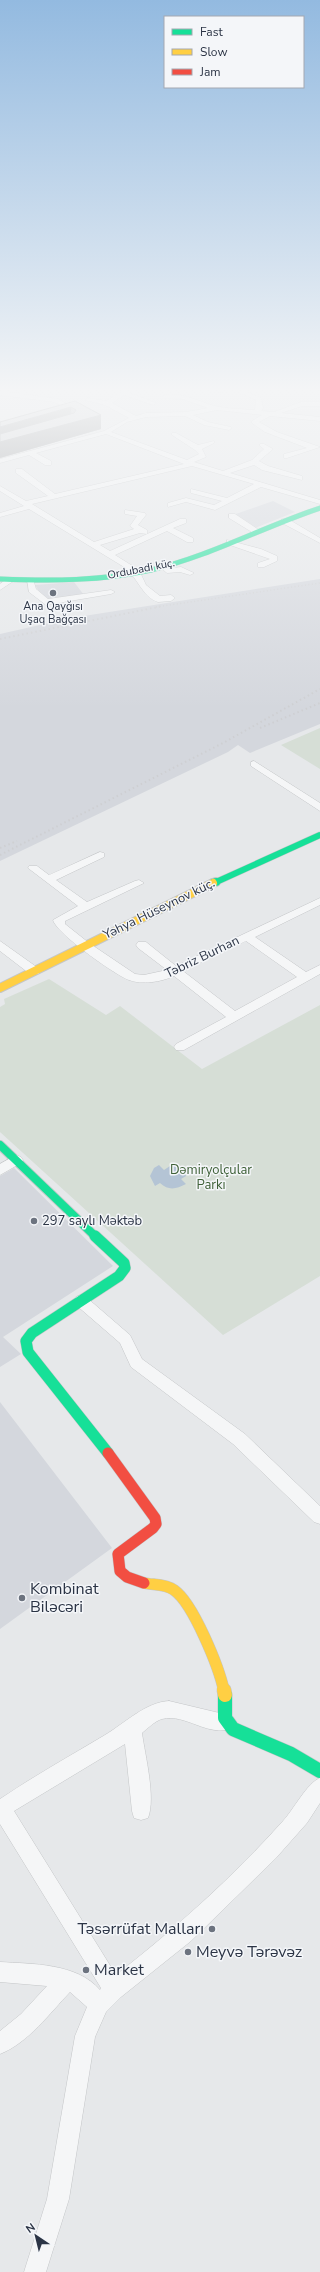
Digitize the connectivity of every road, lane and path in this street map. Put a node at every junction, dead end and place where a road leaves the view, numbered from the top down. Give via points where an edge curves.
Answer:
1 (15, 497) edge
2 (50, 497) edge
3 (214, 497) edge
4 (236, 497) edge
5 (305, 497) edge
6 (228, 501) junction
7 (320, 502) edge
8 (29, 505) junction
9 (171, 505) dead end
10 (320, 508) edge
11 (128, 512) dead end
12 (0, 515) edge
13 (232, 516) dead end
14 (183, 521) dead end
15 (285, 521) junction
16 (167, 528) junction
17 (140, 530) junction
18 (258, 532) junction
19 (150, 535) junction
20 (190, 540) dead end
21 (320, 541) edge
22 (230, 542) junction
23 (96, 544) junction
24 (110, 554) junction
25 (262, 565) dead end
26 (164, 566) junction
27 (136, 572) junction
28 (190, 573) dead end
29 (0, 580) edge
30 (11, 580) junction
31 (30, 581) junction
32 (0, 588) edge
33 (111, 592) dead end
34 (172, 598) dead end
35 (254, 764) dead end
36 (320, 808) edge
37 (320, 835) edge
38 (100, 855) dead end
39 (33, 868) dead end
40 (49, 879) junction
41 (139, 883) dead end
42 (320, 901) edge
43 (86, 907) junction
44 (246, 936) junction
45 (142, 944) dead end
46 (0, 945) edge
47 (85, 946) junction
48 (320, 969) edge
49 (34, 971) junction
50 (176, 971) junction
51 (304, 976) junction
52 (0, 988) edge
53 (234, 1017) junction
54 (180, 1047) dead end
55 (0, 1145) edge
56 (16, 1160) junction
57 (0, 1170) edge
58 (81, 1301) junction
59 (320, 1517) edge
60 (226, 1722) junction
61 (132, 1729) junction
62 (320, 1770) edge
63 (320, 1787) edge
64 (141, 1811) dead end
65 (0, 1972) edge
66 (66, 1981) junction
67 (114, 1990) junction
68 (99, 2005) junction
69 (0, 2044) edge
70 (35, 2272) edge

1 - 8 street
2 - 8 street
3 - 6 street
4 - 6 street
5 - 7 street
6 - 9 street via 215,508 186,500
8 - 12 street
8 - 23 street
10 - 15 street, Ordubadi küç.
11 - 17 street via 142,515 134,526
13 - 18 street
14 - 16 street
15 - 18 street, Ordubadi küç.
15 - 21 street
16 - 19 street
16 - 20 street
17 - 19 street
17 - 23 street
18 - 22 street, Ordubadi küç.
19 - 24 street
22 - 25 street via 266,552 274,558
22 - 26 street, Ordubadi küç.
23 - 24 street
24 - 27 street
26 - 27 street, Ordubadi küç.
26 - 28 street via 170,571 181,570
27 - 31 street, Ordubadi küç. via 82,579
27 - 34 street via 142,586 158,599
29 - 30 street, Ordubadi küç.
30 - 31 street, Ordubadi küç.
30 - 32 street
31 - 33 street via 32,590 46,602
35 - 36 street
37 - 47 street, Yəhya Hüseynov küç. via 208,885
38 - 40 street
39 - 40 street
40 - 43 street
41 - 43 street
42 - 44 street, Təbriz Burhan
43 - 47 street, Təbriz Burhan via 58,922
44 - 50 street, Təbriz Burhan
44 - 51 street
45 - 50 street
46 - 49 street
47 - 49 street, Yəhya Hüseynov küç.
47 - 50 street, Təbriz Burhan via 132,977 157,978
48 - 51 street
49 - 52 street, Yəhya Hüseynov küç.
50 - 53 street
51 - 53 street
53 - 54 street
55 - 56 street
56 - 57 street
56 - 58 street via 124,1263 125,1268 119,1276
58 - 59 street via 124,1339 130,1346 136,1362 239,1439
58 - 60 street via 32,1333 26,1341 26,1346 155,1518 156,1524 153,1528 118,1554 120,1571 134,1582 172,1589 180,1595 195,1621 222,1682 225,1700 223,1714
60 - 61 street via 215,1722 164,1709
60 - 62 street via 241,1734
61 - 64 street
61 - 67 street via 38,1784 1,1809
63 - 67 street via 300,1816 269,1851 184,1934
65 - 66 street via 36,1974
66 - 68 street via 84,1989
66 - 69 street via 28,2021
67 - 68 street
68 - 70 street via 85,2036 58,2199

